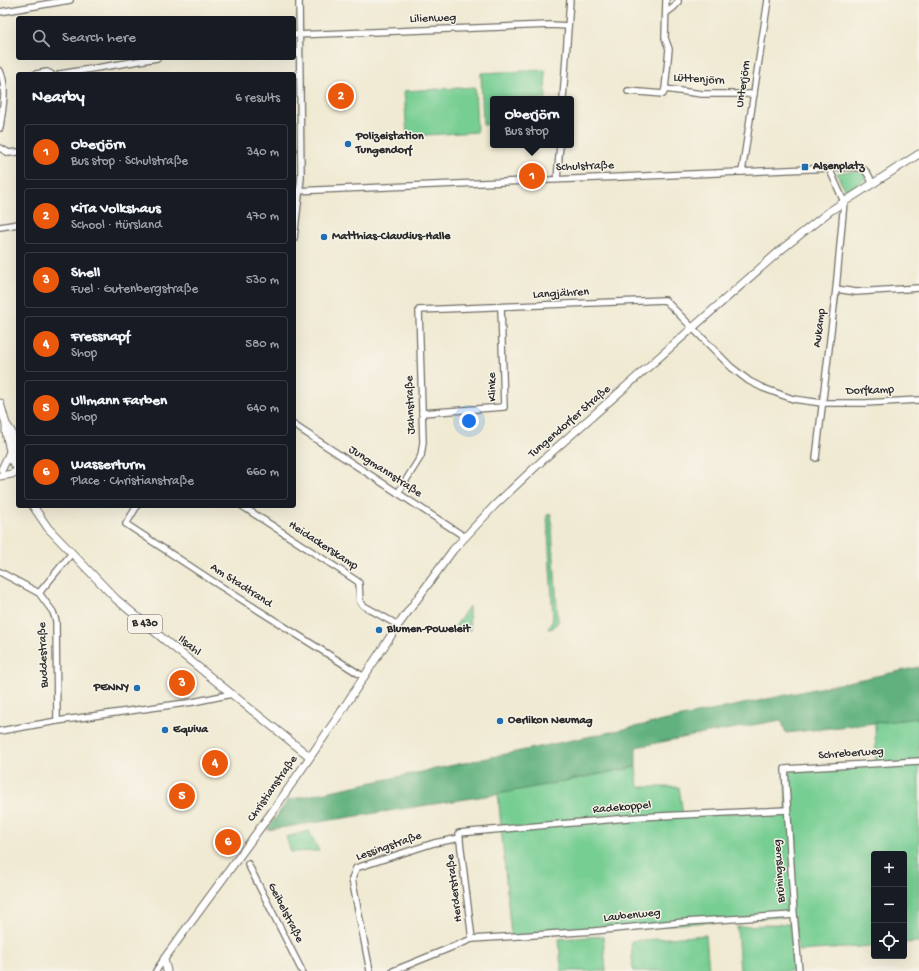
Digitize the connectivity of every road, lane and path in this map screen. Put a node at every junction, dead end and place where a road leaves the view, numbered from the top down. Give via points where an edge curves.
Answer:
1 (70, 0) edge
2 (299, 0) edge
3 (570, 0) edge
4 (666, 0) edge
5 (678, 0) edge
6 (768, 0) edge
7 (51, 2) edge
8 (0, 12) edge
9 (666, 13) junction
10 (568, 26) junction
11 (297, 35) edge
12 (145, 60) edge
13 (0, 72) edge
14 (72, 72) edge
15 (666, 89) junction
16 (628, 91) dead end
17 (754, 94) junction
18 (563, 96) edge
19 (0, 128) edge
20 (0, 148) edge
21 (560, 148) edge
22 (16, 152) edge
23 (919, 154) edge
24 (829, 168) junction
25 (742, 172) junction
26 (557, 179) junction
27 (872, 183) junction
28 (297, 190) edge
29 (844, 202) junction
30 (296, 206) edge
31 (16, 224) edge
32 (0, 227) edge
33 (919, 288) edge
34 (836, 289) junction
35 (500, 308) junction
36 (419, 310) joint
37 (693, 328) junction
38 (919, 400) edge
39 (0, 403) edge
40 (822, 403) junction
41 (422, 413) junction
42 (6, 424) junction
43 (296, 426) edge
44 (16, 449) edge
45 (10, 452) junction
46 (816, 458) dead end
47 (16, 467) edge
48 (1, 471) edge
49 (16, 471) edge
50 (398, 493) junction
51 (34, 508) edge
52 (136, 508) edge
53 (245, 508) edge
54 (465, 537) junction
55 (72, 553) junction
56 (0, 572) edge
57 (39, 593) junction
58 (398, 625) junction
59 (364, 677) junction
60 (232, 694) junction
61 (351, 696) joint
62 (57, 721) junction
63 (0, 731) edge
64 (309, 756) junction
65 (919, 761) edge
66 (785, 769) joint
67 (787, 810) junction
68 (459, 835) junction
69 (248, 864) dead end
70 (794, 915) junction
71 (472, 939) junction
72 (164, 959) junction
73 (156, 971) edge
74 (167, 971) edge
75 (302, 971) edge
76 (370, 971) edge
77 (393, 971) edge
78 (799, 971) edge

1 - 7 street
2 - 11 street
3 - 10 street
4 - 9 street, Lüttenjörn
5 - 9 street
6 - 17 street, Unterjörn
7 - 8 street
9 - 15 street, Lüttenjörn via 665,38 669,49
10 - 11 street, Lilienweg
10 - 18 street
11 - 28 street
12 - 14 street
13 - 19 street via 4,92
15 - 16 street, Lüttenjörn via 664,94
15 - 17 street, Lüttenjörn via 702,94
17 - 25 street, Unterjörn
20 - 22 street via 8,153
21 - 26 street
23 - 27 main road
24 - 25 street, Schulstraße
24 - 27 street via 860,167 865,170
24 - 29 street
25 - 26 street, Schulstraße
26 - 28 street, Schulstraße
27 - 29 main road
28 - 30 street
29 - 34 street, Aukamp
29 - 37 main road, Tungendorfer Straße via 799,235
31 - 32 street
33 - 34 street via 856,292
34 - 40 street, Aukamp
35 - 36 street, Langjähren
35 - 37 street, Langjähren via 666,300
35 - 41 street, Klinke via 504,407
36 - 41 street, Jahnstraße
37 - 40 street, Langjähren via 731,368 749,381 793,399
37 - 54 main road, Tungendorfer Straße via 495,504
38 - 40 street, Dorfkamp
39 - 42 main road
40 - 46 street, Aukamp
41 - 50 street, Jahnstraße via 421,456
42 - 44 main road via 11,430
42 - 45 main road
43 - 50 street, Jungmannstraße
45 - 47 main road
45 - 48 main road
48 - 49 main road via 12,474
50 - 54 street, Jungmannstraße
51 - 55 main road, Ilsahl / B 430 via 48,528
52 - 59 street, Am Stadtrand via 126,524
53 - 58 street, Heidackerskamp via 357,581 360,602
54 - 58 main road, Tungendorfer Straße
55 - 57 street
55 - 60 main road, Ilsahl / B 430 via 116,599
56 - 57 street, Buddestraße
57 - 62 street, Buddestraße via 56,620
58 - 59 main road, Tungendorfer Straße
59 - 61 main road, Tungendorfer Straße
60 - 62 street
60 - 64 main road, Ilsahl / B 430
61 - 64 main road, Christianstraße
62 - 63 street
64 - 72 main road, Christianstraße
65 - 66 street, Schreberweg
66 - 67 street, Brüningsweg
67 - 68 street, Radekoppel via 639,817
67 - 70 street, Brüningsweg
68 - 71 street, Herderstraße
68 - 76 street, Lessingstraße via 356,868 352,879
69 - 75 street, Geibelstraße
70 - 71 street, Laubenweg via 684,922 594,932
70 - 78 street, Brüningsweg
71 - 77 street, Laubenweg
72 - 73 street, Christianstraße
72 - 74 main road

